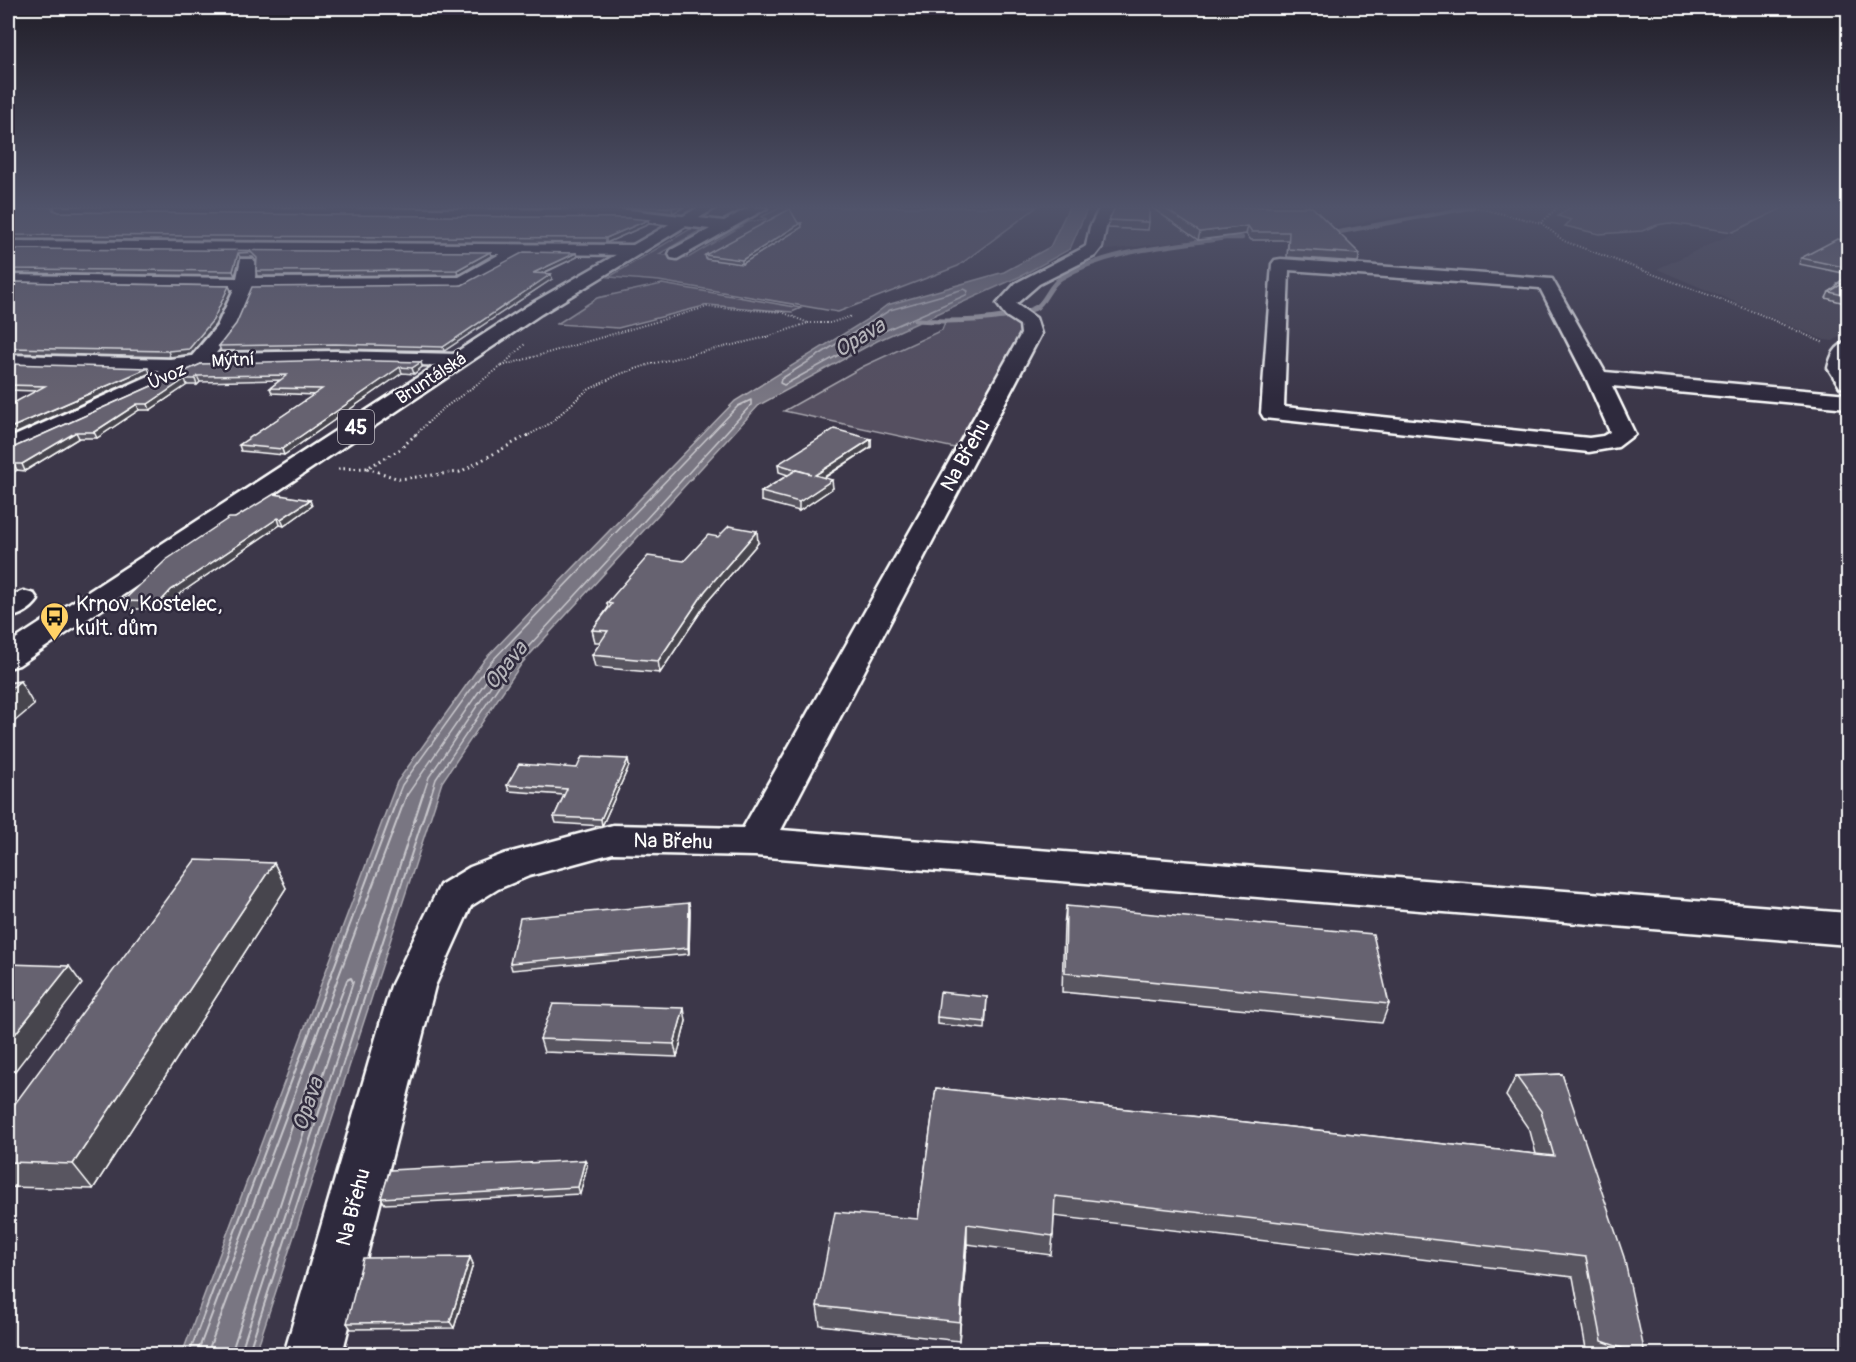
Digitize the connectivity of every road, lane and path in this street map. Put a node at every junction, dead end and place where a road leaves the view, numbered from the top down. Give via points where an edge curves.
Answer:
1 (246, 271) edge
2 (483, 271) edge
3 (601, 271) edge
4 (1055, 271) edge
5 (1281, 271) edge
6 (1368, 271) edge
7 (1643, 271) edge
8 (8, 280) edge
9 (246, 282) junction
10 (852, 316) dead end
11 (808, 322) junction
12 (532, 336) dead end
13 (458, 360) junction
14 (8, 361) edge
15 (1844, 361) edge
16 (198, 362) junction
17 (502, 366) junction
18 (1597, 378) junction
19 (1848, 401) edge
20 (8, 448) edge
21 (8, 658) edge
22 (755, 842) junction
23 (1848, 929) edge
24 (313, 1354) edge

1 - 9 street, Úvoz
2 - 9 street via 463,282
3 - 13 street, Bruntálská / 45
4 - 22 street, Na Břehu via 1028,285 1015,309 1029,322 1031,334
5 - 18 street via 1272,413 1589,445 1610,442 1623,434
6 - 18 street via 1546,284
7 - 15 path via 1757,313
8 - 9 street
9 - 16 street, Úvoz via 226,328
10 - 11 path via 831,323
11 - 17 path via 782,312 707,307
11 - 17 path via 767,337 620,374 586,391 549,423 460,472 399,479 368,468 399,450 440,411
12 - 17 path
13 - 16 street, Mýtní via 336,357
13 - 21 street, Bruntálská / 45
14 - 16 street, Mýtní via 170,365
16 - 20 street, Úvoz
18 - 19 street
22 - 23 street
22 - 24 street, Na Břehu via 613,839 518,864 455,896 413,986

